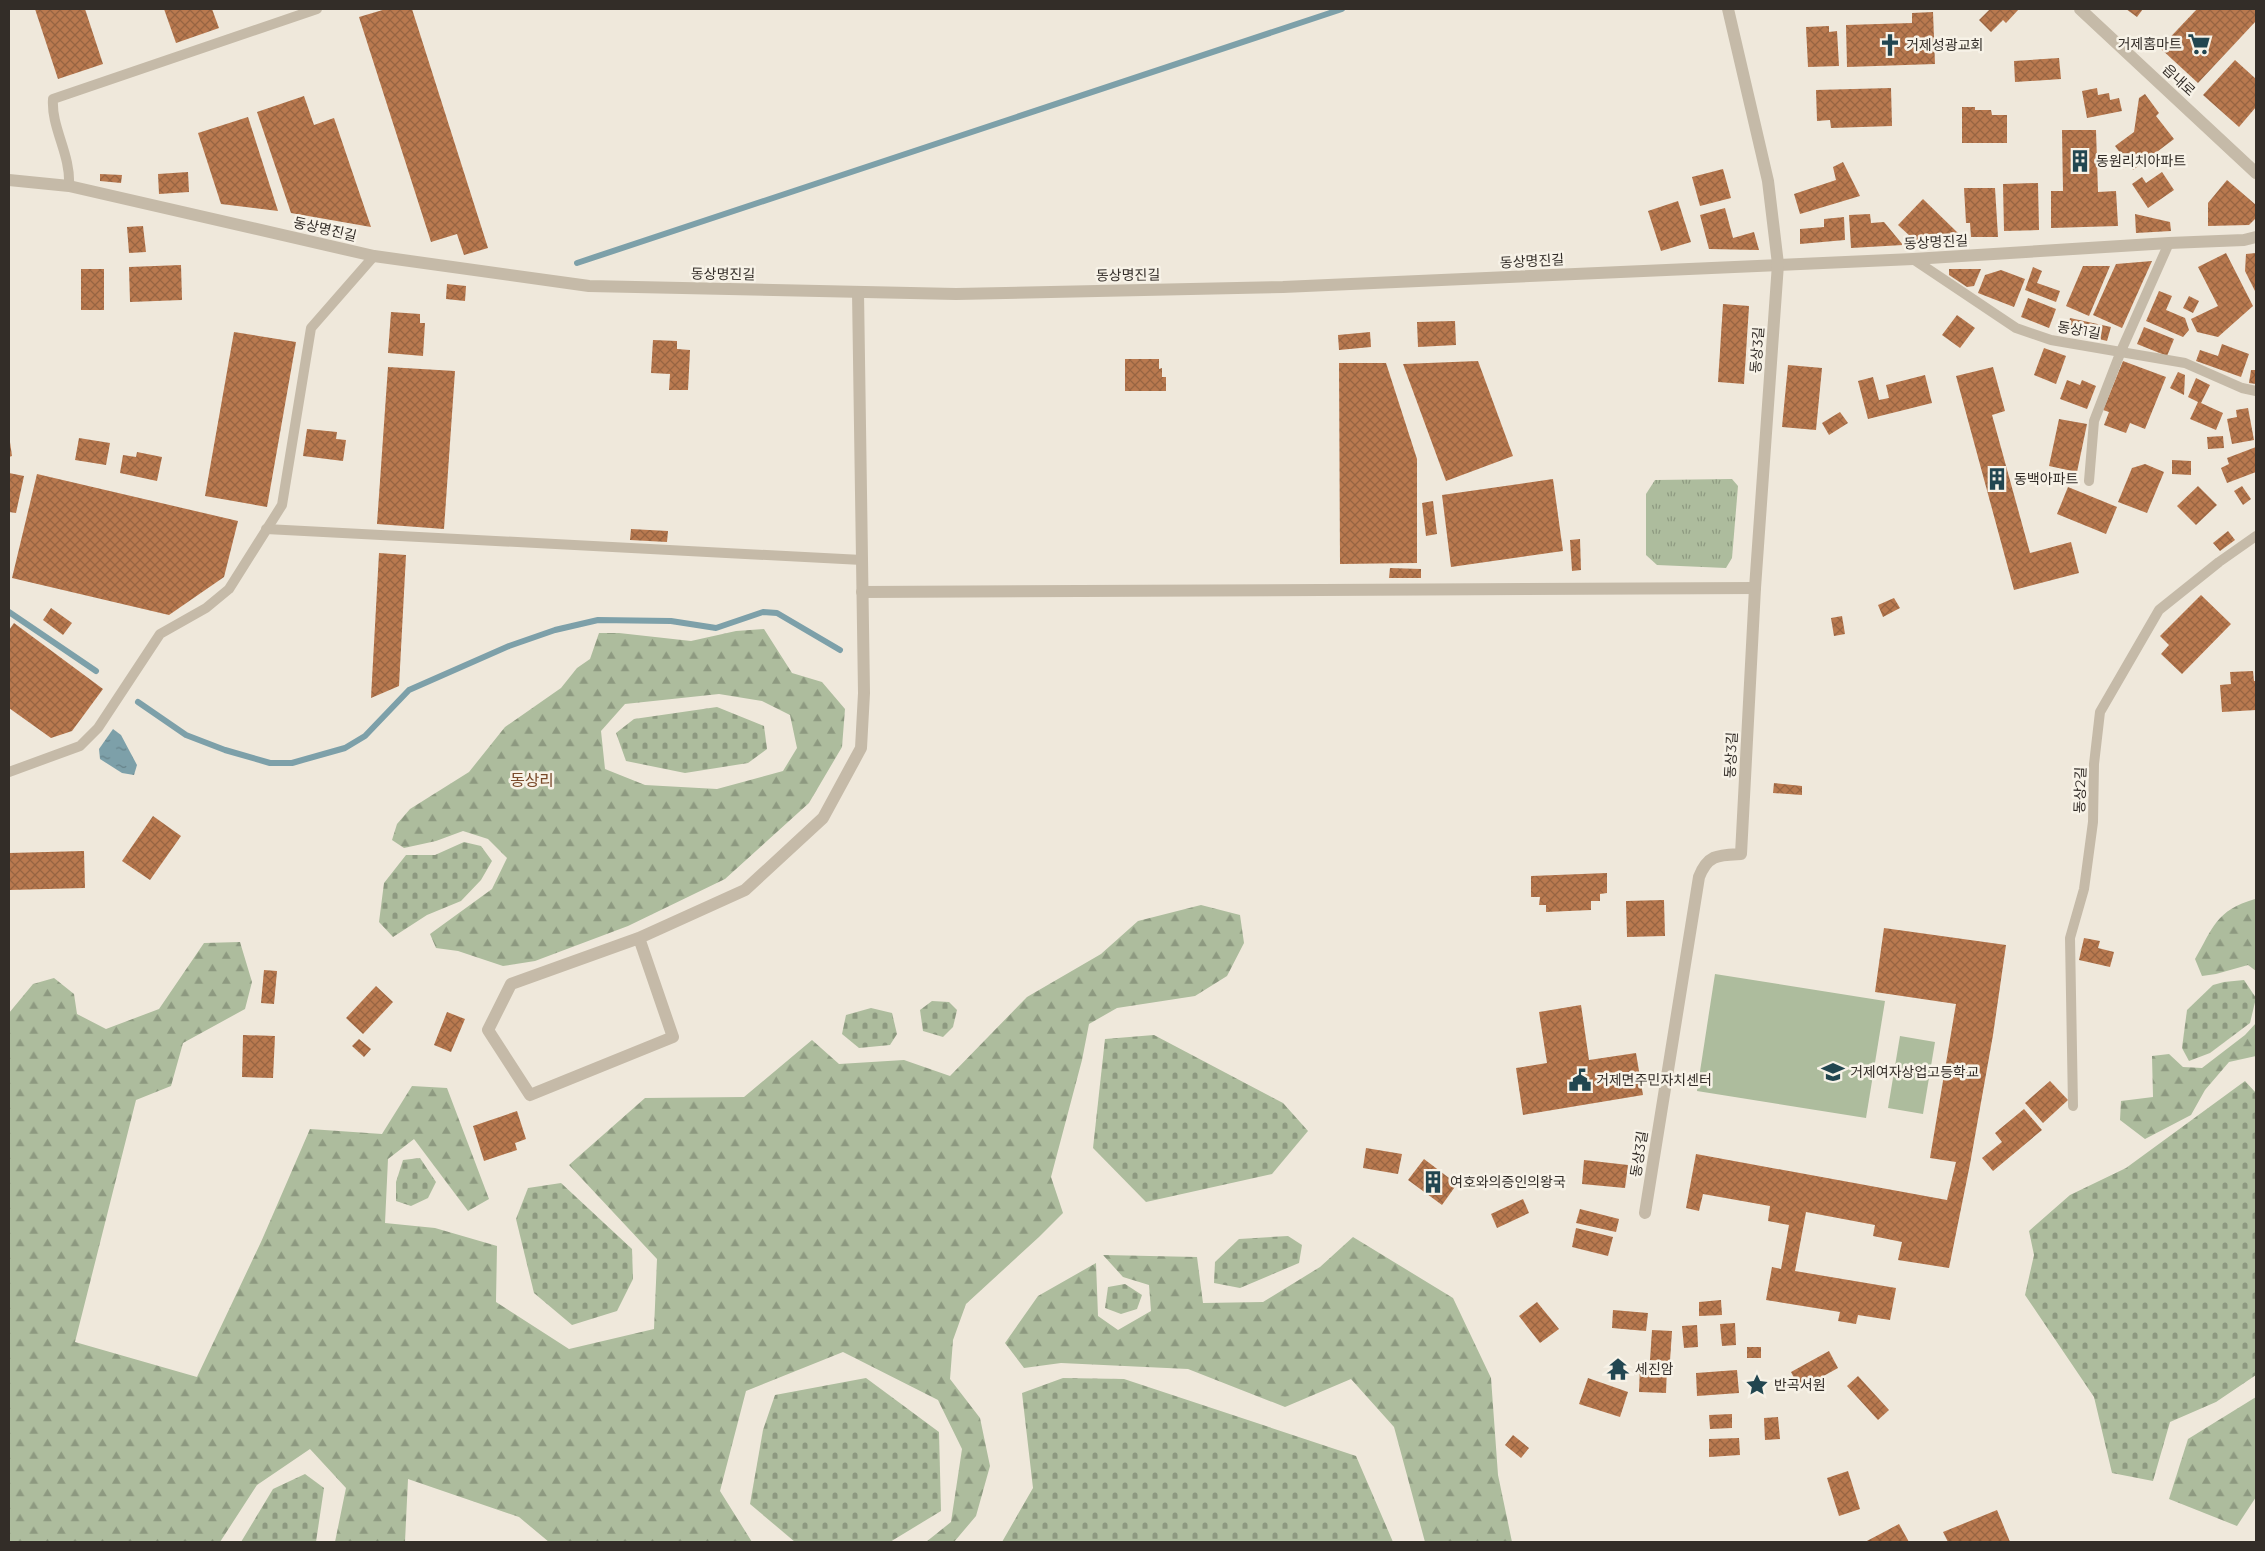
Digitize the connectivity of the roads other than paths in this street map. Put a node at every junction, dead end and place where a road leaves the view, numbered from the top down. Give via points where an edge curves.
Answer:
1 (317, 9) edge
2 (1728, 9) edge
3 (2080, 9) edge
4 (2256, 173) edge
5 (9, 180) edge
6 (69, 186) junction
7 (2256, 237) edge
8 (2169, 242) junction
9 (374, 256) junction
10 (1912, 259) junction
11 (1778, 264) junction
12 (858, 292) junction
13 (2121, 352) junction
14 (2256, 391) edge
15 (2089, 481) dead end
16 (266, 529) junction
17 (2256, 536) edge
18 (862, 560) junction
19 (1756, 588) junction
20 (862, 592) junction
21 (9, 772) edge
22 (639, 938) junction
23 (2073, 1106) dead end
24 (1645, 1213) dead end

1 - 6 lane via 53,99 52,110 70,170
2 - 11 street, 동상3길 via 1768,181
3 - 4 street, 읍내로
5 - 6 street, 동상명진길
6 - 9 street, 동상명진길
7 - 8 street, 동상명진길
8 - 10 street, 동상명진길
8 - 13 lane
9 - 12 street, 동상명진길 via 589,286
9 - 16 lane via 311,328 282,505
10 - 11 street, 동상명진길
10 - 13 lane, 동상1길 via 2016,328 2051,340
11 - 12 street, 동상명진길 via 1283,287 956,294
11 - 19 street, 동상3길
12 - 18 street
13 - 14 lane, 동상1길 via 2185,364
13 - 15 lane via 2094,421
16 - 18 lane
16 - 21 lane via 229,590 206,608 160,634 98,728 80,746
17 - 23 lane, 동상2길 via 2159,610 2100,712 2094,764 2093,822 2084,889 2070,938
18 - 20 street
19 - 20 street
19 - 24 street, 동상3길 via 1741,854 1717,855 1704,865 1699,877
20 - 22 street via 864,693 861,748 823,818 745,890
22 - 22 street via 673,1036 530,1094 488,1030 511,984

